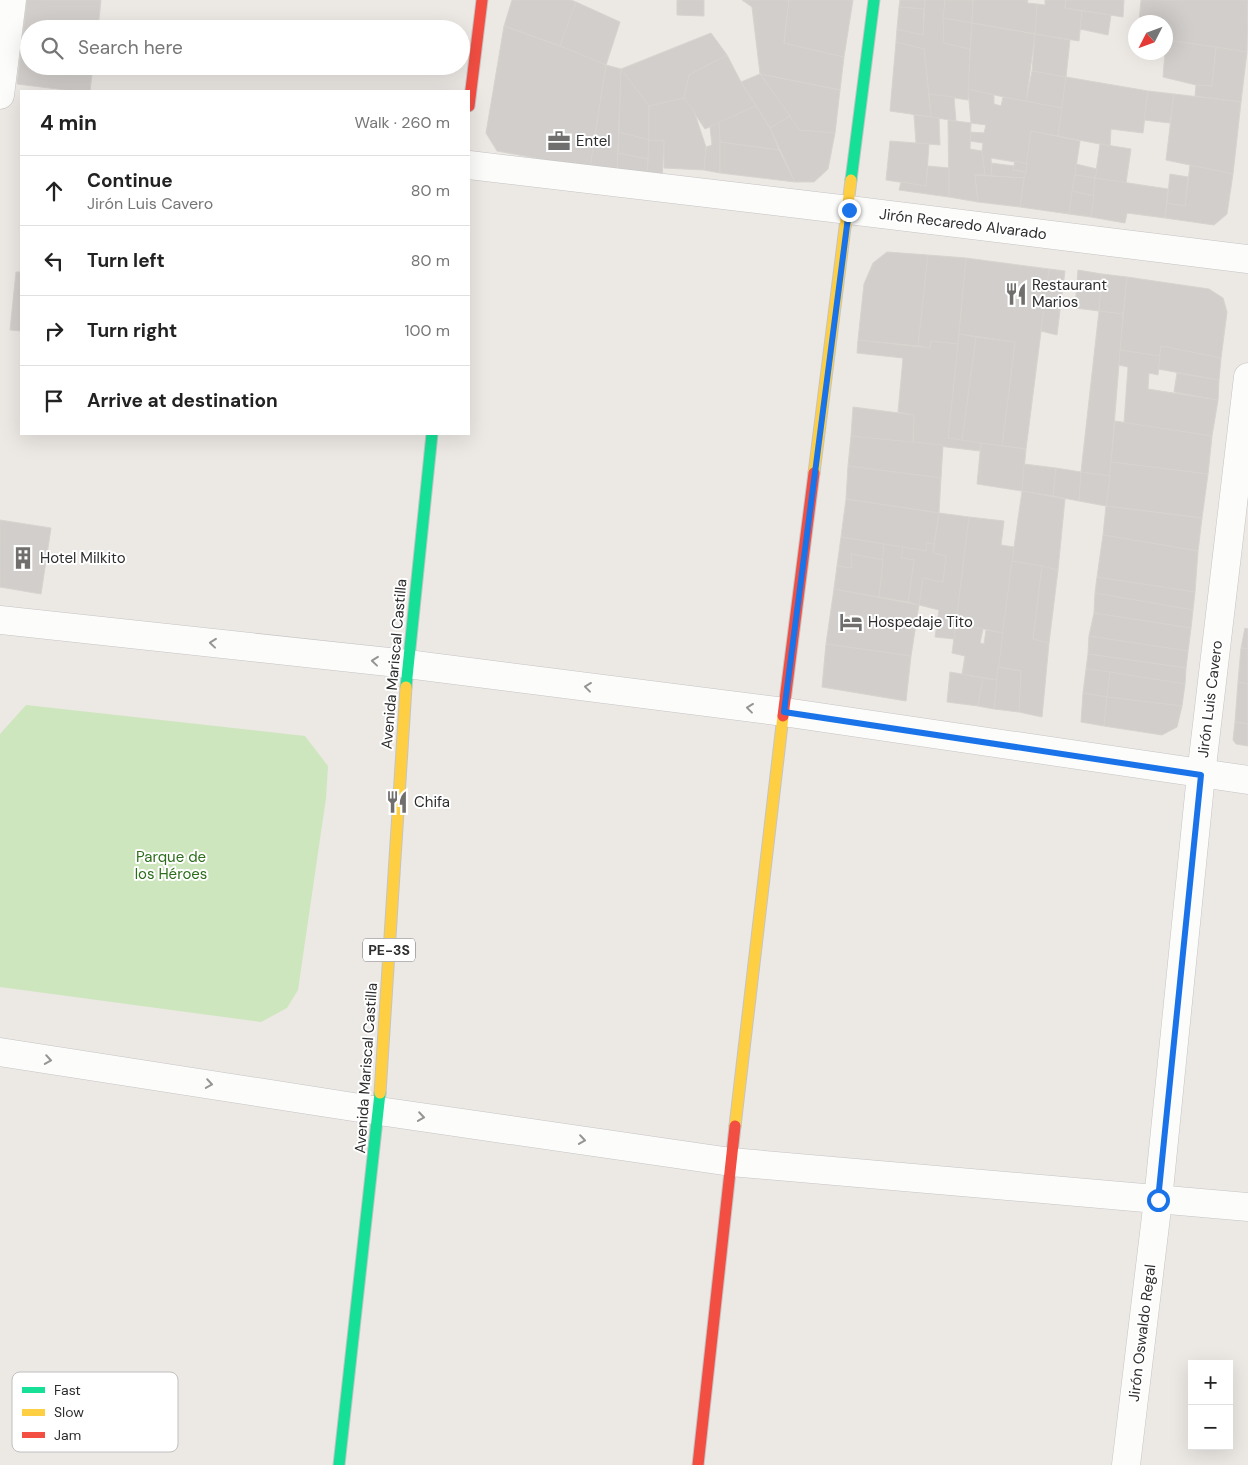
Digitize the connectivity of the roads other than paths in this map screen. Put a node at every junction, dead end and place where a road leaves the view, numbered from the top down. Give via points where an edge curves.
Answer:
1 (12, 0) edge
2 (482, 0) edge
3 (874, 0) edge
4 (0, 95) edge
5 (470, 98) edge
6 (0, 101) edge
7 (20, 104) edge
8 (470, 165) edge
9 (849, 210) junction
10 (1248, 259) edge
11 (1248, 377) edge
12 (432, 435) edge
13 (0, 620) edge
14 (407, 664) junction
15 (784, 712) junction
16 (1201, 775) junction
17 (1248, 780) edge
18 (0, 1052) edge
19 (379, 1111) junction
20 (731, 1162) junction
21 (1158, 1200) junction
22 (1248, 1207) edge
23 (339, 1465) edge
24 (698, 1465) edge
25 (1126, 1465) edge

1 - 4 street
2 - 5 main road
3 - 9 main road
6 - 7 street
8 - 9 street, Jirón Recaredo Alvarado
9 - 10 street, Jirón Recaredo Alvarado
9 - 15 main road
11 - 16 street, Jirón Luis Cavero
12 - 14 main road, Avenida Mariscal Castilla / PE-3S
14 -> 13 street
15 -> 14 street
14 - 19 main road, Avenida Mariscal Castilla / PE-3S
15 - 16 street
15 - 20 main road
16 - 17 street
16 - 21 street, Jirón Luis Cavero
18 -> 19 street
19 -> 20 street
19 - 23 main road, Avenida Mariscal Castilla / PE-3S
20 - 21 street
20 - 24 main road
21 - 22 street
21 - 25 street, Jirón Oswaldo Regal

